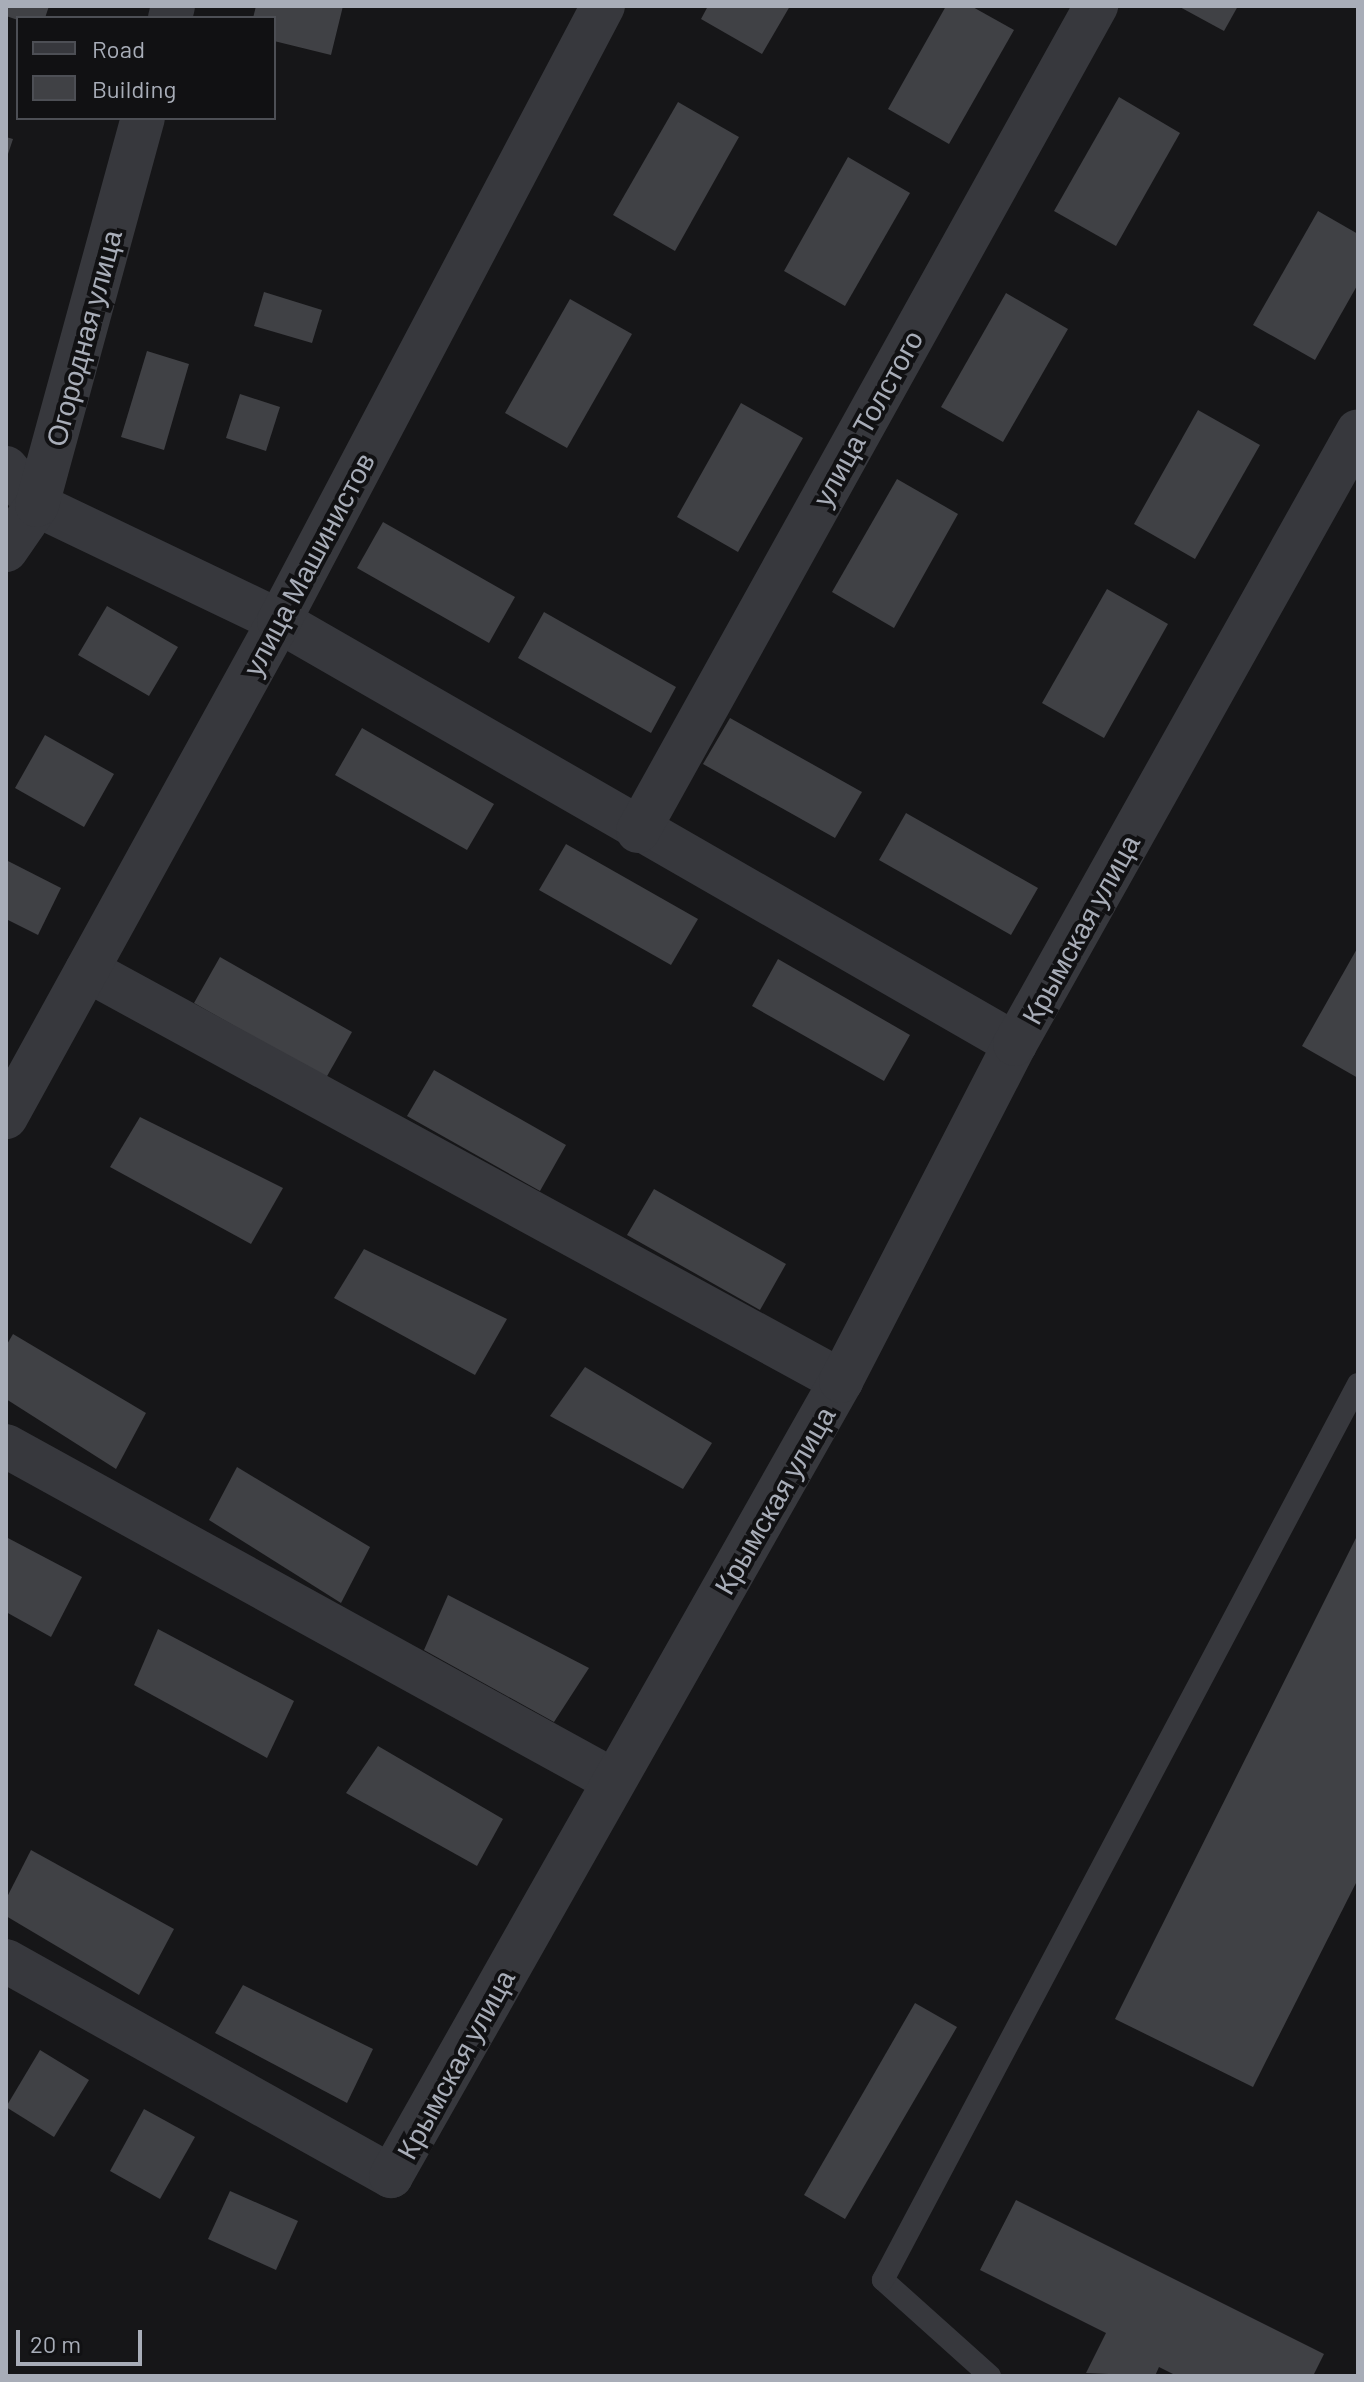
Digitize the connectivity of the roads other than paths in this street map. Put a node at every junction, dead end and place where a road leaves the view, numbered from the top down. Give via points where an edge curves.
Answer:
1 (603, 6) edge
2 (1096, 6) edge
3 (142, 120) edge
4 (1358, 431) edge
5 (6, 468) edge
6 (37, 505) junction
7 (6, 550) edge
8 (279, 621) junction
9 (638, 831) junction
10 (87, 970) junction
11 (1015, 1044) junction
12 (6, 1117) edge
13 (841, 1381) junction
14 (1358, 1384) edge
15 (6, 1446) edge
16 (614, 1781) junction
17 (6, 1961) edge
18 (990, 2376) edge

1 - 8 street, улица Машинистов
2 - 9 street, улица Толстого
3 - 6 street, Огородная улица
4 - 11 street, Крымская улица
5 - 6 street
6 - 7 street, Огородная улица
6 - 8 street
8 - 9 street
8 - 10 street, улица Машинистов
9 - 11 street
10 - 12 street, улица Машинистов
10 - 13 street
11 - 13 street, Крымская улица
13 - 16 street, Крымская улица
14 - 18 lane via 883,2280
15 - 16 street
16 - 17 street, Крымская улица via 391,2176

